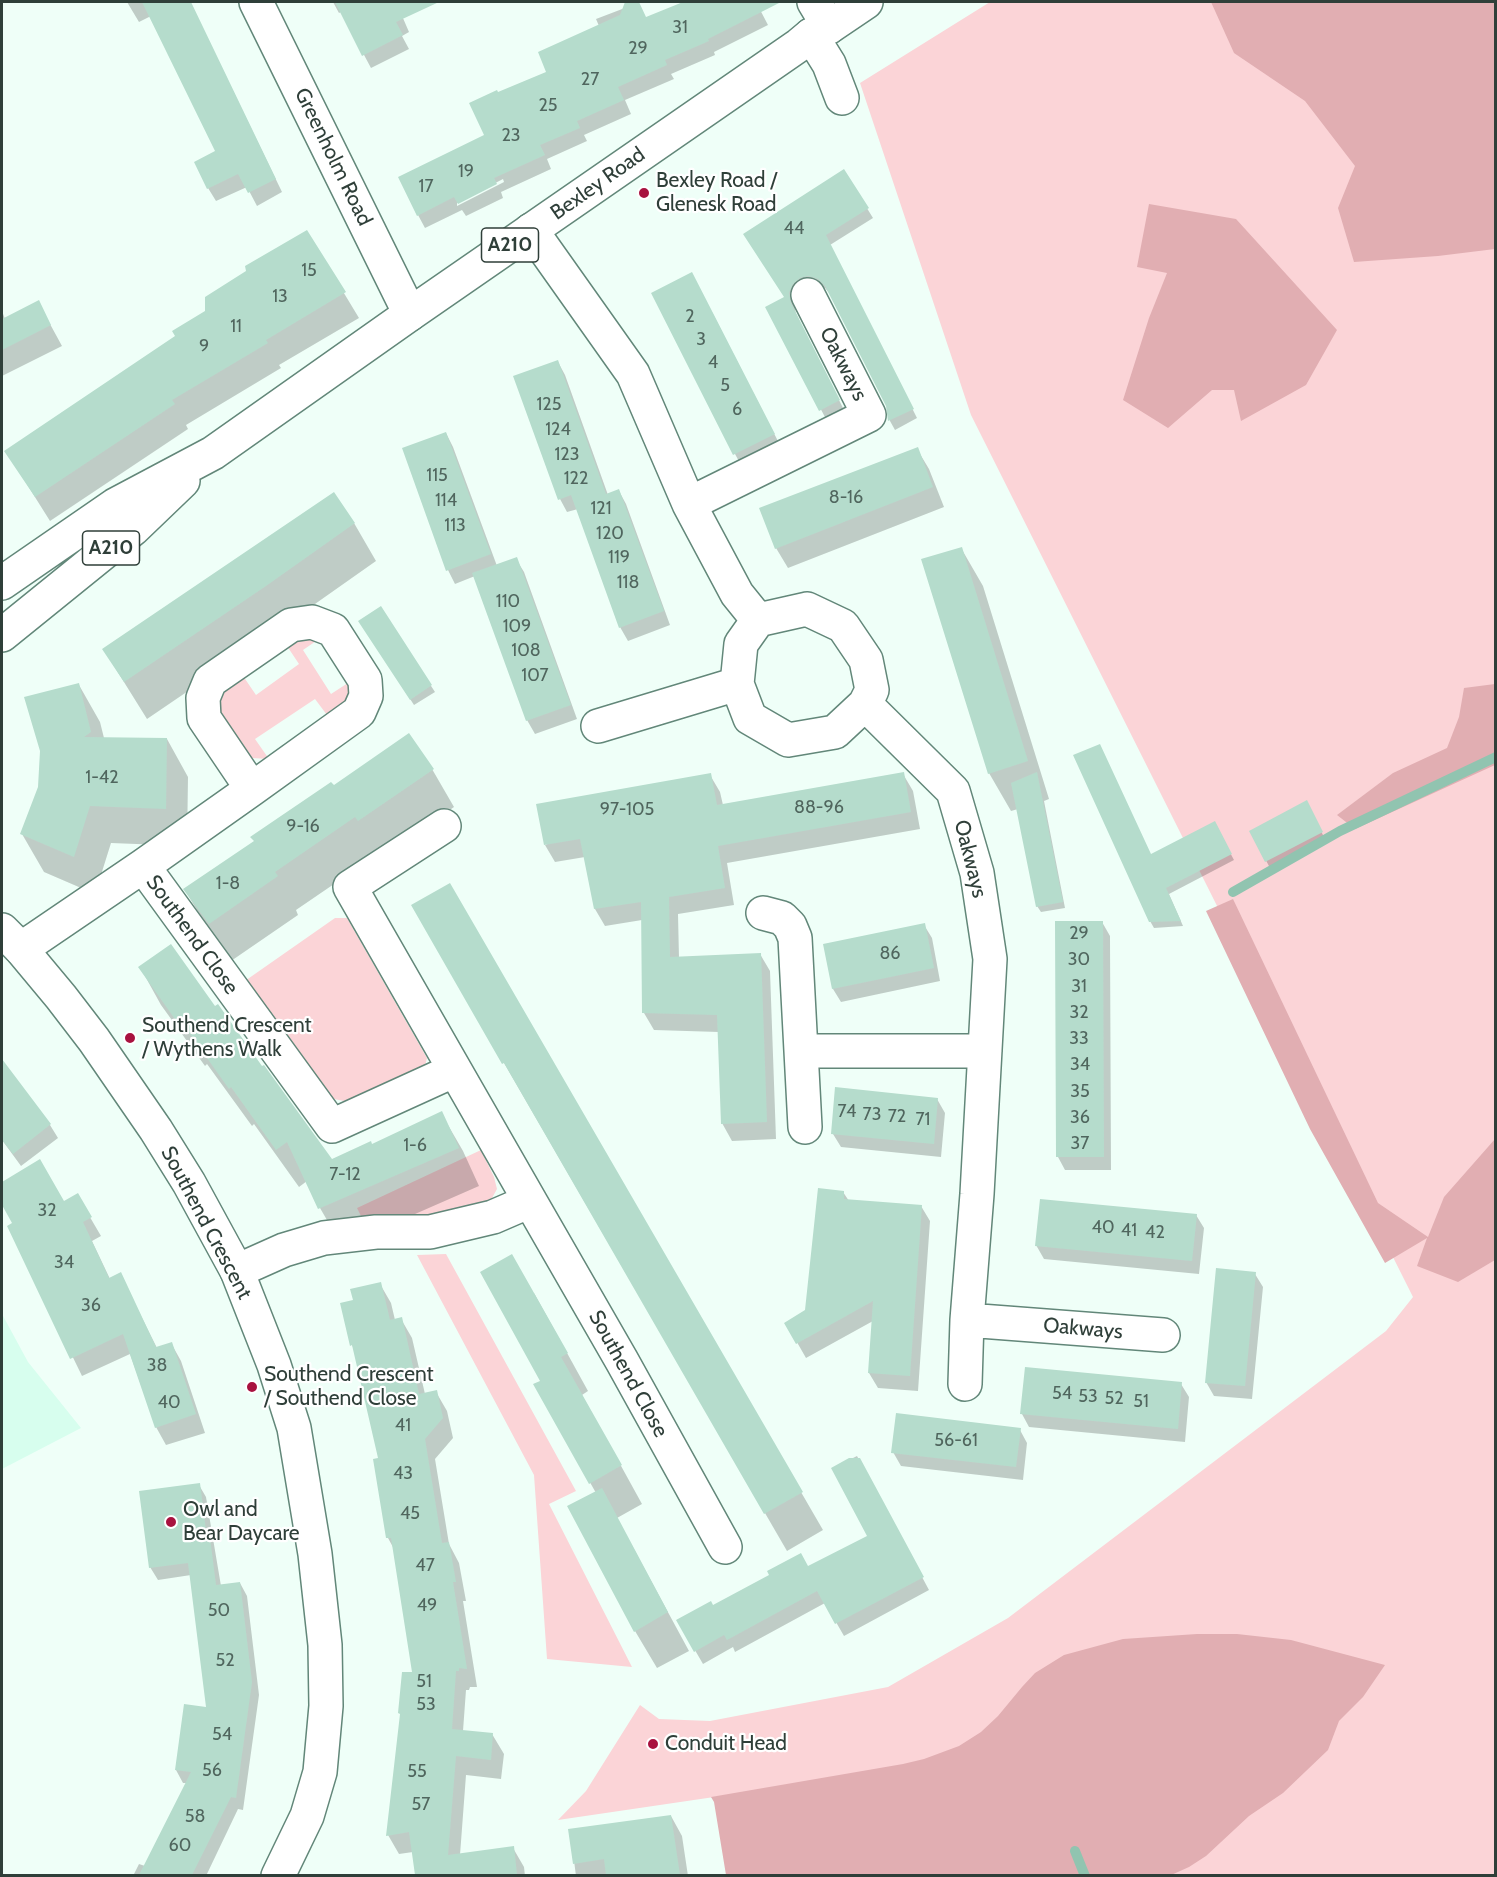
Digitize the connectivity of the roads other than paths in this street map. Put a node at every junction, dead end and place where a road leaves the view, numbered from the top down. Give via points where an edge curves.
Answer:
1 (256, 2) edge
2 (866, 2) edge
3 (818, 21) edge
4 (842, 98) dead end
5 (531, 230) junction
6 (808, 295) dead end
7 (410, 314) junction
8 (213, 453) junction
9 (689, 504) junction
10 (3, 577) edge
11 (758, 620) junction
12 (2, 635) edge
13 (737, 684) junction
14 (865, 704) junction
15 (598, 726) dead end
16 (252, 789) junction
17 (444, 826) dead end
18 (143, 866) junction
19 (763, 914) dead end
20 (11, 940) edge
21 (801, 1051) junction
22 (985, 1051) junction
23 (455, 1070) junction
24 (806, 1127) dead end
25 (530, 1201) junction
26 (237, 1271) junction
27 (967, 1320) junction
28 (1163, 1335) dead end
29 (965, 1384) dead end
30 (725, 1547) dead end
31 (278, 1875) edge

1 - 7 street, Greenholm Road
2 - 3 street, Bexley Road / A210
3 - 4 street
3 - 5 street, Bexley Road / A210 via 800,45
5 - 7 street, Bexley Road / A210
5 - 9 street via 633,374
6 - 9 street, Oakways via 869,415
7 - 8 street, Bexley Road / A210
8 - 10 street, Bexley Road / A210 via 115,505
8 - 12 street, Bexley Road / A210 via 134,529
9 - 11 street via 737,594
11 - 13 street via 741,644
11 - 14 street via 807,609 843,626 866,660 872,690
13 - 14 street via 750,718 788,740 835,732
13 - 15 street
14 - 22 street, Oakways via 953,791 977,873 990,958
16 - 16 street via 359,712 366,696 365,680 333,630 312,622 291,625 210,681 203,698 204,718
16 - 18 street
17 - 23 street, Southend Close via 350,887
18 - 20 street
18 - 23 street, Southend Close via 332,1126
19 - 21 street via 782,918 795,938
20 - 26 street, Southend Crescent via 61,996 134,1098 189,1183
21 - 22 street
21 - 24 street
22 - 27 street, Oakways
23 - 25 street, Southend Close
25 - 26 street via 493,1217 430,1232 376,1232 324,1238
25 - 30 street, Southend Close
26 - 31 street, Southend Crescent via 294,1428 325,1645 326,1706 320,1772 307,1816
27 - 28 street, Oakways
27 - 29 street, Oakways

